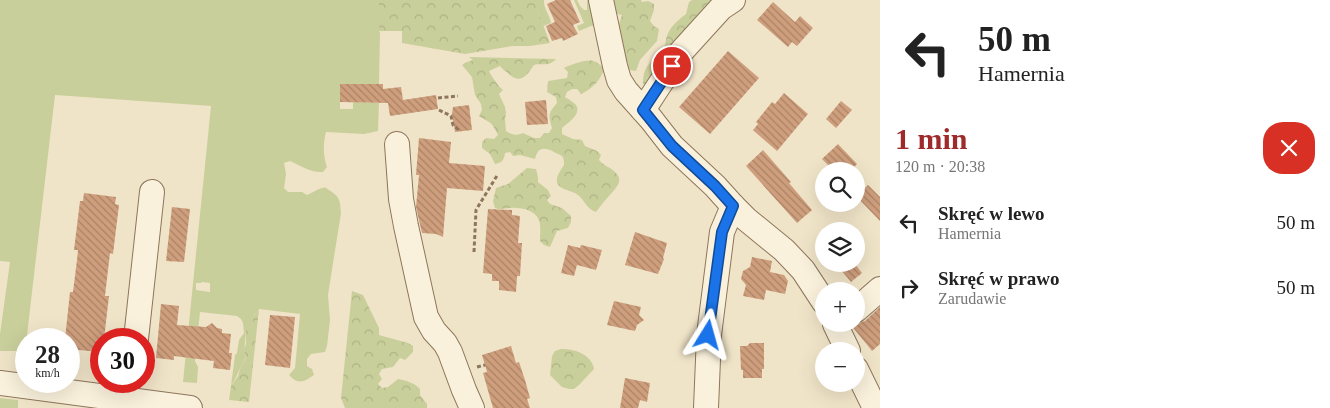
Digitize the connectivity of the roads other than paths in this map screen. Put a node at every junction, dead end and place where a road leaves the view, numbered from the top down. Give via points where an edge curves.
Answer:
1 (601, 0) edge
2 (733, 0) edge
3 (643, 110) junction
4 (397, 144) dead end
5 (152, 192) dead end
6 (733, 206) junction
7 (815, 288) edge
8 (880, 290) edge
9 (865, 302) edge
10 (137, 328) edge
11 (865, 382) edge
12 (0, 383) edge
13 (90, 389) edge
14 (137, 393) edge
15 (875, 397) edge
16 (190, 408) edge
17 (472, 408) edge
18 (706, 408) edge

1 - 3 street via 620,80
2 - 3 street via 721,8 681,52
3 - 6 street via 672,146
4 - 17 street via 401,199 426,317 450,352
5 - 10 street
6 - 7 street via 784,250
6 - 18 street via 722,232 708,335
8 - 9 street
11 - 15 street
12 - 13 street
14 - 16 street

